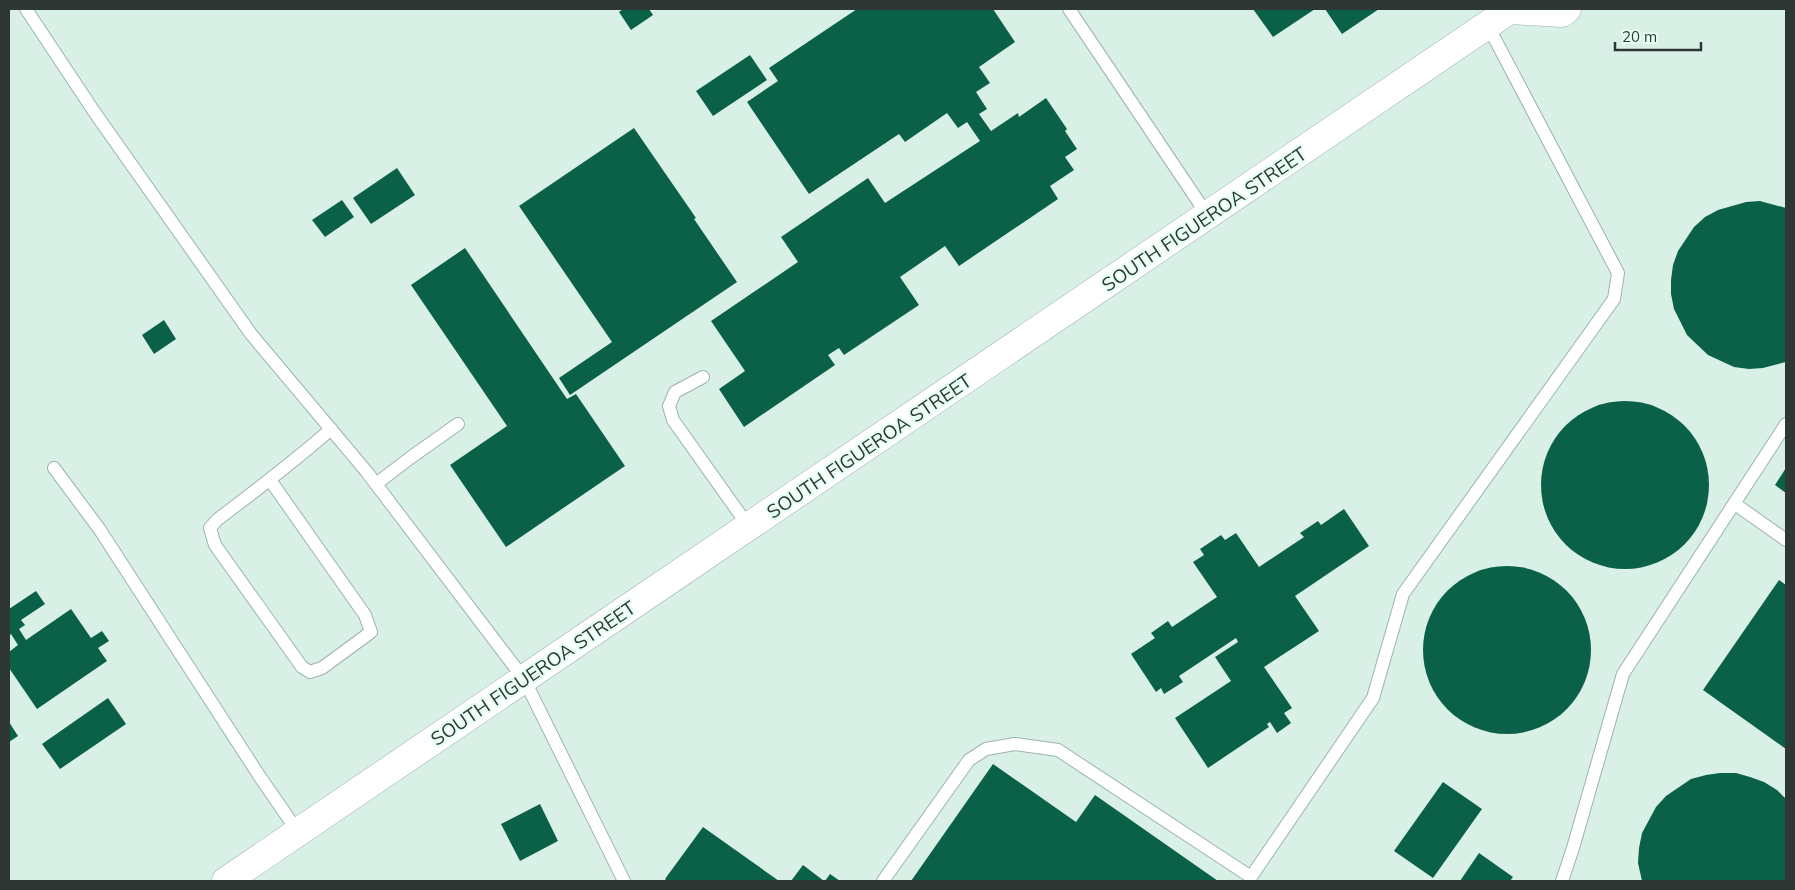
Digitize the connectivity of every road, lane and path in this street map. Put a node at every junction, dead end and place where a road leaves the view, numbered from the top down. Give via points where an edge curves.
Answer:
1 (26, 9) edge
2 (1070, 9) edge
3 (1511, 9) edge
4 (1567, 9) edge
5 (1488, 26) junction
6 (1208, 216) junction
7 (703, 377) dead end
8 (458, 424) dead end
9 (1786, 424) edge
10 (331, 429) junction
11 (54, 468) dead end
12 (270, 480) junction
13 (376, 484) junction
14 (1734, 504) junction
15 (749, 527) junction
16 (1786, 540) edge
17 (524, 679) junction
18 (298, 832) junction
19 (226, 881) edge
20 (624, 881) edge
21 (884, 881) edge
22 (1562, 881) edge

1 - 10 lane via 95,113 252,334
2 - 6 lane
3 - 4 main road, SOUTH FIGUEROA STREET via 1562,13
3 - 5 main road, SOUTH FIGUEROA STREET
5 - 6 main road, SOUTH FIGUEROA STREET
5 - 21 lane via 1618,273 1614,299 1403,594 1373,698 1251,877 1058,750 1016,744 986,749 969,760
6 - 15 main road, SOUTH FIGUEROA STREET
7 - 15 lane via 675,392 670,406 673,420
8 - 13 lane
9 - 14 lane
10 - 12 lane
10 - 13 lane
11 - 18 lane via 100,530
12 - 12 lane via 210,528 215,546 302,667 310,672 322,668 371,632 365,615
13 - 17 lane
14 - 16 lane
14 - 22 lane via 1622,674
15 - 17 main road, SOUTH FIGUEROA STREET
17 - 18 main road, SOUTH FIGUEROA STREET
17 - 20 lane
18 - 19 main road, SOUTH FIGUEROA STREET

